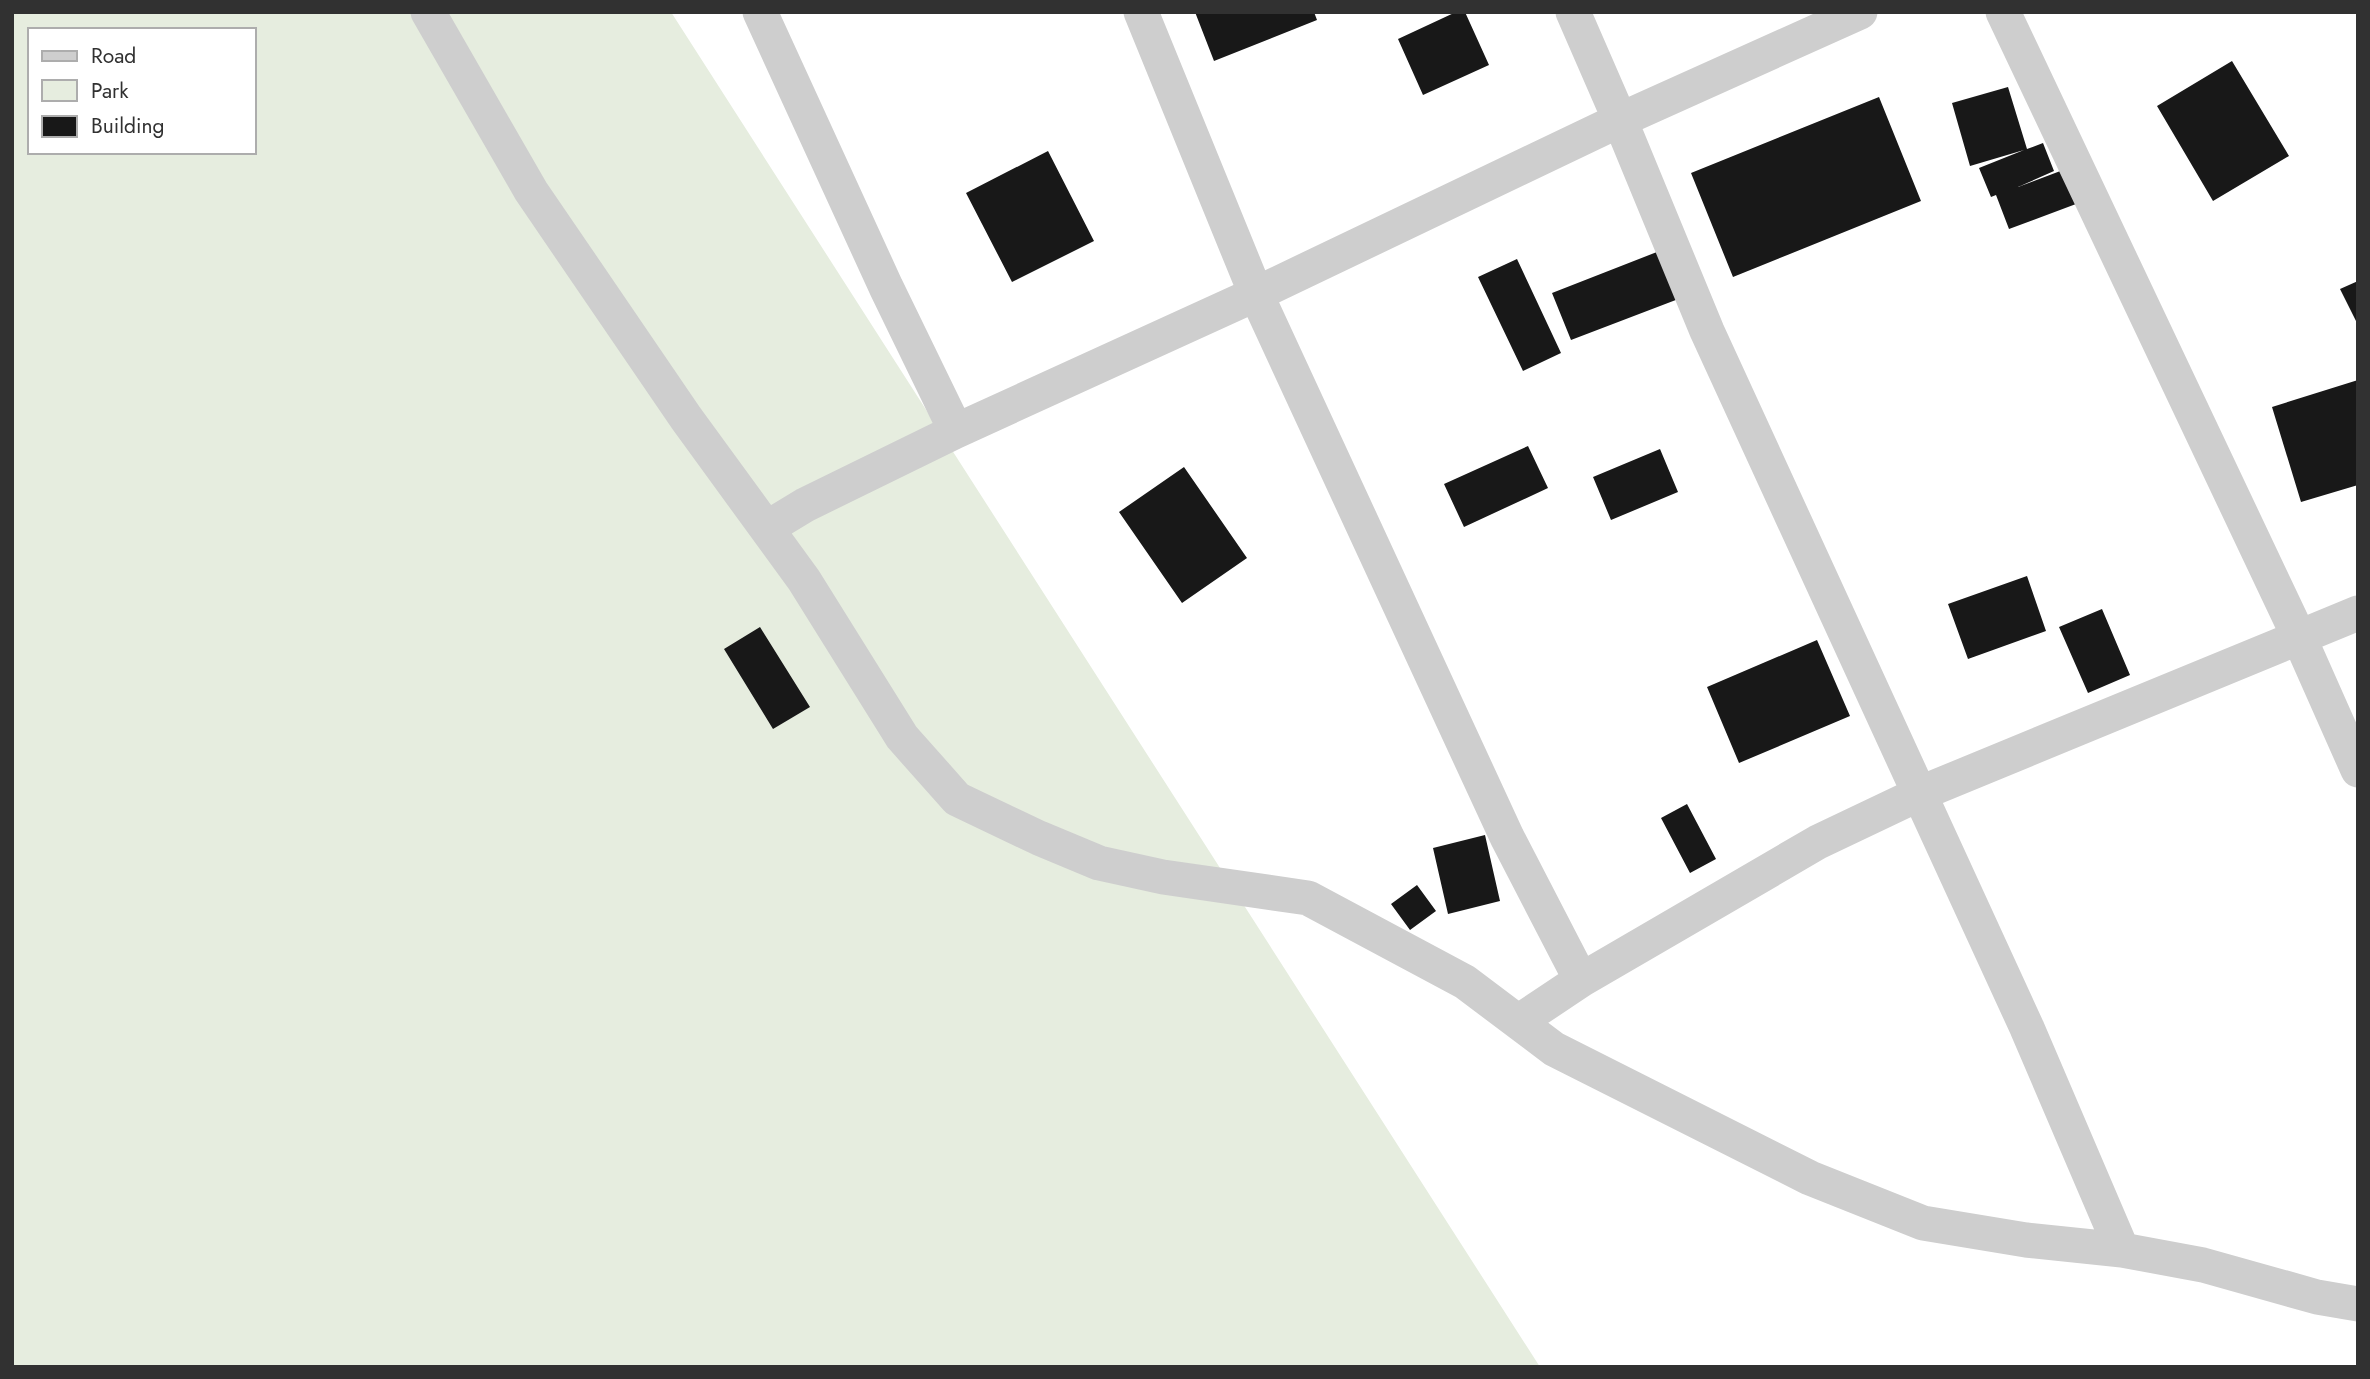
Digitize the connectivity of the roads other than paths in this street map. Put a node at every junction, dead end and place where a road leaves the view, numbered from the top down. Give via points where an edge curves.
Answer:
1 (428, 12) edge
2 (760, 12) edge
3 (1141, 12) edge
4 (1573, 12) edge
5 (1860, 12) edge
6 (2003, 12) edge
7 (1620, 120) junction
8 (1256, 294) junction
9 (956, 432) junction
10 (767, 528) junction
11 (2358, 613) edge
12 (2300, 636) junction
13 (2358, 770) edge
14 (1921, 793) junction
15 (1581, 980) junction
16 (1518, 1022) junction
17 (2122, 1250) junction
18 (2358, 1304) edge

1 - 10 street via 531,191
2 - 9 street
3 - 8 street
4 - 7 street
5 - 7 street
6 - 12 street
7 - 8 street
7 - 14 street via 1713,344
8 - 9 street
8 - 15 street via 1507,837
9 - 10 street
10 - 16 street via 902,737 957,799 1100,863 1308,898 1465,982
11 - 12 street
12 - 13 street
12 - 14 street
14 - 15 street via 1818,842
14 - 17 street
15 - 16 street
16 - 17 street via 1554,1049 1810,1178 1923,1223
17 - 18 street

